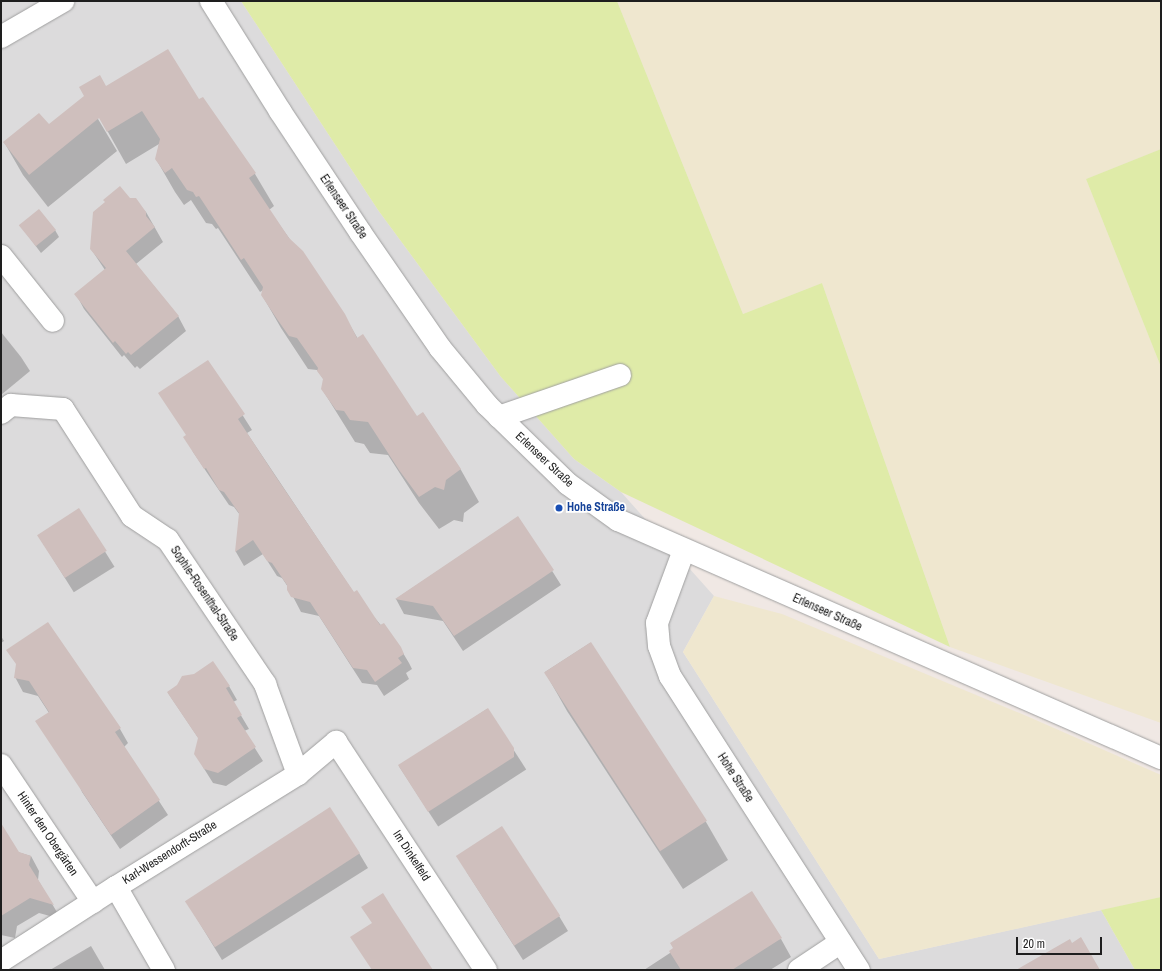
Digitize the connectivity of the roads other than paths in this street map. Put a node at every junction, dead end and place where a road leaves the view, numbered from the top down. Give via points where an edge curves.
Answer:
1 (63, 1) edge
2 (211, 1) edge
3 (1, 37) edge
4 (1, 256) edge
5 (52, 321) dead end
6 (620, 375) dead end
7 (1, 413) edge
8 (499, 417) junction
9 (684, 550) junction
10 (336, 742) joint
11 (1161, 758) edge
12 (1, 765) edge
13 (298, 774) junction
14 (116, 887) junction
15 (93, 902) junction
16 (841, 942) junction
17 (1, 961) edge
18 (164, 970) edge
19 (486, 970) edge
20 (799, 970) edge
21 (859, 970) edge

1 - 3 street
2 - 8 street, Erlenseer Straße via 280,111 440,348
4 - 5 street
6 - 8 street
7 - 13 street, Sophie-Rosenthal-Straße via 11,405 62,409 132,516 168,540 265,684
8 - 9 street, Erlenseer Straße via 580,493 618,520
9 - 11 street, Erlenseer Straße
9 - 16 street, Hohe Straße via 657,622 659,646 670,676
10 - 13 street, Karl-Wessendorft-Straße
10 - 19 street, Im Dinkelfeld
12 - 15 street, Hinter den Obergärten
13 - 14 street, Karl-Wessendorft-Straße
14 - 15 street, Karl-Wessendorft-Straße
14 - 18 street
15 - 17 street, Karl-Wessendorft-Straße
16 - 20 street
16 - 21 street, Hohe Straße

